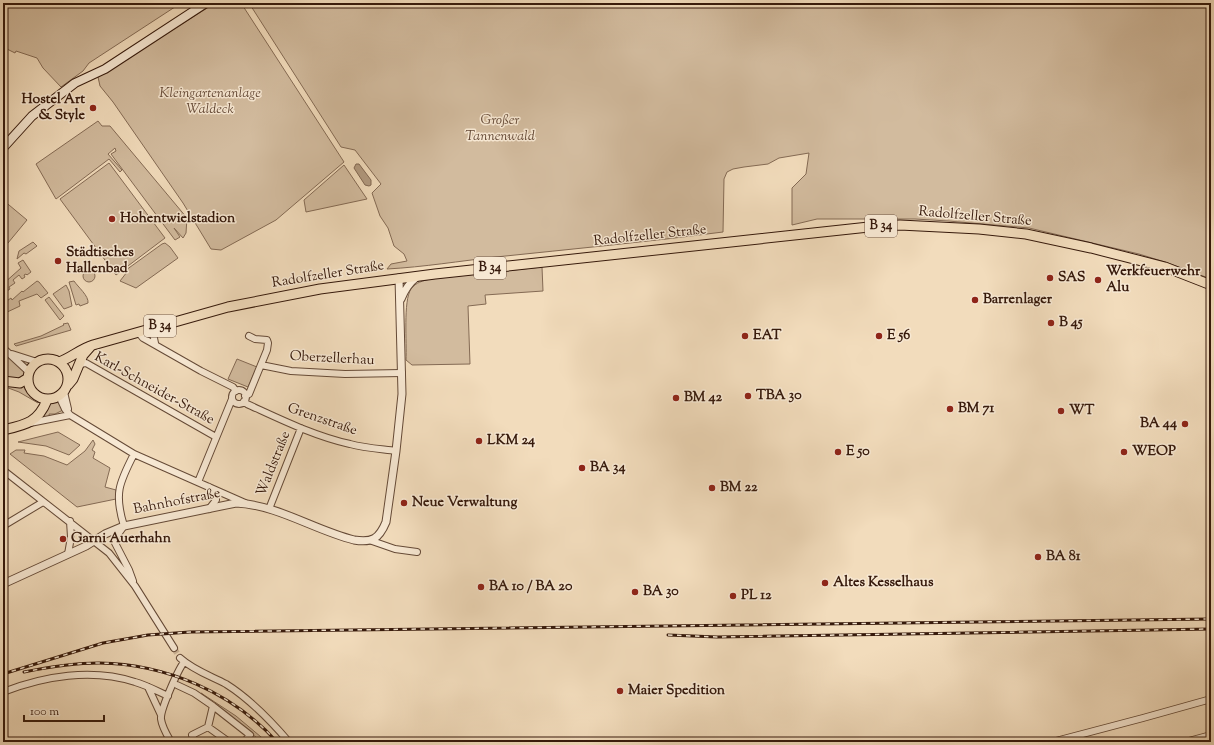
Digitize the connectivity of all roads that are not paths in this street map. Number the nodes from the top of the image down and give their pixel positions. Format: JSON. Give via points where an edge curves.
{"nodes":[{"id":1,"x":206,"y":3,"type":"edge"},
{"id":2,"x":3,"y":148,"type":"edge"},
{"id":3,"x":419,"y":276,"type":"junction"},
{"id":4,"x":399,"y":278,"type":"junction"},
{"id":5,"x":1211,"y":285,"type":"edge"},
{"id":6,"x":400,"y":301,"type":"junction"},
{"id":7,"x":152,"y":328,"type":"junction"},
{"id":8,"x":138,"y":332,"type":"junction"},
{"id":9,"x":249,"y":336,"type":"dead end"},
{"id":10,"x":155,"y":343,"type":"junction"},
{"id":11,"x":93,"y":344,"type":"junction"},
{"id":12,"x":4,"y":349,"type":"edge"},
{"id":13,"x":37,"y":362,"type":"junction"},
{"id":14,"x":59,"y":362,"type":"junction"},
{"id":15,"x":80,"y":364,"type":"junction"},
{"id":16,"x":261,"y":365,"type":"junction"},
{"id":17,"x":402,"y":373,"type":"junction"},
{"id":18,"x":29,"y":375,"type":"junction"},
{"id":19,"x":3,"y":381,"type":"edge"},
{"id":20,"x":64,"y":391,"type":"junction"},
{"id":21,"x":236,"y":391,"type":"junction"},
{"id":22,"x":245,"y":398,"type":"junction"},
{"id":23,"x":232,"y":399,"type":"junction"},
{"id":24,"x":47,"y":400,"type":"junction"},
{"id":25,"x":70,"y":415,"type":"junction"},
{"id":26,"x":29,"y":424,"type":"junction"},
{"id":27,"x":301,"y":428,"type":"junction"},
{"id":28,"x":3,"y":430,"type":"edge"},
{"id":29,"x":216,"y":437,"type":"junction"},
{"id":30,"x":396,"y":451,"type":"junction"},
{"id":31,"x":134,"y":454,"type":"junction"},
{"id":32,"x":3,"y":470,"type":"edge"},
{"id":33,"x":198,"y":482,"type":"junction"},
{"id":34,"x":208,"y":486,"type":"junction"},
{"id":35,"x":44,"y":502,"type":"junction"},
{"id":36,"x":236,"y":503,"type":"junction"},
{"id":37,"x":247,"y":504,"type":"junction"},
{"id":38,"x":208,"y":509,"type":"junction"},
{"id":39,"x":269,"y":509,"type":"junction"},
{"id":40,"x":70,"y":521,"type":"junction"},
{"id":41,"x":3,"y":526,"type":"edge"},
{"id":42,"x":124,"y":526,"type":"junction"},
{"id":43,"x":95,"y":541,"type":"junction"},
{"id":44,"x":372,"y":541,"type":"junction"},
{"id":45,"x":418,"y":552,"type":"dead end"},
{"id":46,"x":68,"y":554,"type":"junction"},
{"id":47,"x":3,"y":584,"type":"edge"},
{"id":48,"x":135,"y":586,"type":"junction"},
{"id":49,"x":174,"y":648,"type":"tunnel mouth"},
{"id":50,"x":177,"y":685,"type":"dead end"},
{"id":51,"x":148,"y":687,"type":"junction"},
{"id":52,"x":3,"y":692,"type":"edge"},
{"id":53,"x":168,"y":696,"type":"junction"},
{"id":54,"x":1211,"y":699,"type":"edge"},
{"id":55,"x":213,"y":706,"type":"junction"},
{"id":56,"x":161,"y":715,"type":"junction"},
{"id":57,"x":208,"y":726,"type":"junction"},
{"id":58,"x":1211,"y":735,"type":"edge"},
{"id":59,"x":171,"y":742,"type":"edge"},
{"id":60,"x":195,"y":742,"type":"edge"},
{"id":61,"x":229,"y":742,"type":"edge"},
{"id":62,"x":244,"y":742,"type":"edge"},
{"id":63,"x":289,"y":742,"type":"edge"},
{"id":64,"x":1052,"y":742,"type":"edge"},
{"id":65,"x":1185,"y":742,"type":"edge"}],
"edges":[{"from":1,"to":2,"type":"main road","via":[[112,65],[75,82],[32,116]]},
{"from":3,"to":4,"type":"main road","name":"Radolfzeller Straße","number":"B 34"},
{"from":3,"to":5,"type":"main road","name":"Radolfzeller Straße","number":"B 34","via":[[900,225],[1026,234],[1165,267]]},
{"from":3,"to":6,"type":"street","via":[[406,287]]},
{"from":4,"to":6,"type":"street"},
{"from":4,"to":7,"type":"main road","name":"Radolfzeller Straße","number":"B 34","via":[[264,299]]},
{"from":6,"to":17,"type":"street"},
{"from":7,"to":8,"type":"main road","name":"Radolfzeller Straße","number":"B 34"},
{"from":7,"to":10,"type":"street"},
{"from":8,"to":10,"type":"street","via":[[143,338]]},
{"from":8,"to":11,"type":"main road","name":"Radolfzeller Straße","number":"B 34"},
{"from":9,"to":16,"type":"street","via":[[267,340],[267,350]]},
{"from":10,"to":21,"type":"street"},
{"from":11,"to":14,"type":"main road","name":"Radolfzeller Straße","number":"B 34"},
{"from":11,"to":15,"type":"main road","via":[[83,355]]},
{"from":12,"to":13,"type":"street","via":[[21,358]]},
{"from":12,"to":18,"type":"street"},
{"from":13,"to":14,"type":"main road","via":[[48,359]]},
{"from":13,"to":18,"type":"main road"},
{"from":14,"to":20,"type":"main road","via":[[68,374]]},
{"from":15,"to":20,"type":"main road"},
{"from":15,"to":29,"type":"street","name":"Karl-Schneider-Straße","via":[[86,363]]},
{"from":16,"to":17,"type":"street","name":"Oberzellerhau","via":[[290,371],[345,374]]},
{"from":16,"to":22,"type":"street"},
{"from":17,"to":30,"type":"street","via":[[401,414]]},
{"from":18,"to":19,"type":"main road","via":[[20,383]]},
{"from":18,"to":24,"type":"main road","via":[[31,391]]},
{"from":20,"to":24,"type":"main road"},
{"from":20,"to":25,"type":"street","via":[[65,409]]},
{"from":21,"to":22,"type":"street","via":[[243,392]]},
{"from":21,"to":23,"type":"street"},
{"from":22,"to":23,"type":"street","via":[[237,404]]},
{"from":22,"to":27,"type":"street","name":"Grenzstraße"},
{"from":23,"to":29,"type":"street"},
{"from":24,"to":26,"type":"main road","via":[[43,409]]},
{"from":25,"to":26,"type":"street"},
{"from":25,"to":31,"type":"street"},
{"from":26,"to":28,"type":"main road"},
{"from":27,"to":30,"type":"street","name":"Grenzstraße","via":[[350,444]]},
{"from":27,"to":39,"type":"street","name":"Waldstraße"},
{"from":29,"to":33,"type":"street"},
{"from":30,"to":44,"type":"street","via":[[386,522],[381,533]]},
{"from":31,"to":33,"type":"street"},
{"from":31,"to":42,"type":"street","via":[[118,492],[118,506]]},
{"from":32,"to":35,"type":"street"},
{"from":33,"to":34,"type":"street"},
{"from":34,"to":36,"type":"street"},
{"from":34,"to":37,"type":"street"},
{"from":34,"to":38,"type":"street","via":[[216,496],[216,500]]},
{"from":35,"to":40,"type":"street"},
{"from":35,"to":41,"type":"street"},
{"from":36,"to":37,"type":"street","name":"Bahnhofstraße"},
{"from":36,"to":38,"type":"street","name":"Bahnhofstraße"},
{"from":37,"to":39,"type":"street","name":"Bahnhofstraße"},
{"from":38,"to":42,"type":"street","name":"Bahnhofstraße"},
{"from":39,"to":44,"type":"street","name":"Bahnhofstraße","via":[[346,538],[362,542]]},
{"from":40,"to":43,"type":"street"},
{"from":40,"to":46,"type":"street"},
{"from":42,"to":43,"type":"street","name":"Bahnhofstraße"},
{"from":42,"to":48,"type":"street","via":[[115,543]]},
{"from":43,"to":46,"type":"street"},
{"from":43,"to":48,"type":"street","via":[[109,553]]},
{"from":44,"to":45,"type":"street","via":[[395,549]]},
{"from":46,"to":47,"type":"street"},
{"from":48,"to":49,"type":"street"},
{"from":50,"to":55,"type":"street"},
{"from":51,"to":52,"type":"street","via":[[123,678],[79,675],[42,680]]},
{"from":51,"to":53,"type":"street"},
{"from":51,"to":56,"type":"street"},
{"from":53,"to":56,"type":"street"},
{"from":53,"to":63,"type":"street","via":[[182,660],[227,685],[266,716]]},
{"from":54,"to":64,"type":"street"},
{"from":55,"to":57,"type":"street"},
{"from":55,"to":62,"type":"street","via":[[250,735]]},
{"from":56,"to":59,"type":"street"},
{"from":57,"to":60,"type":"street","via":[[192,735]]},
{"from":57,"to":61,"type":"street"},
{"from":58,"to":65,"type":"street"}]}
